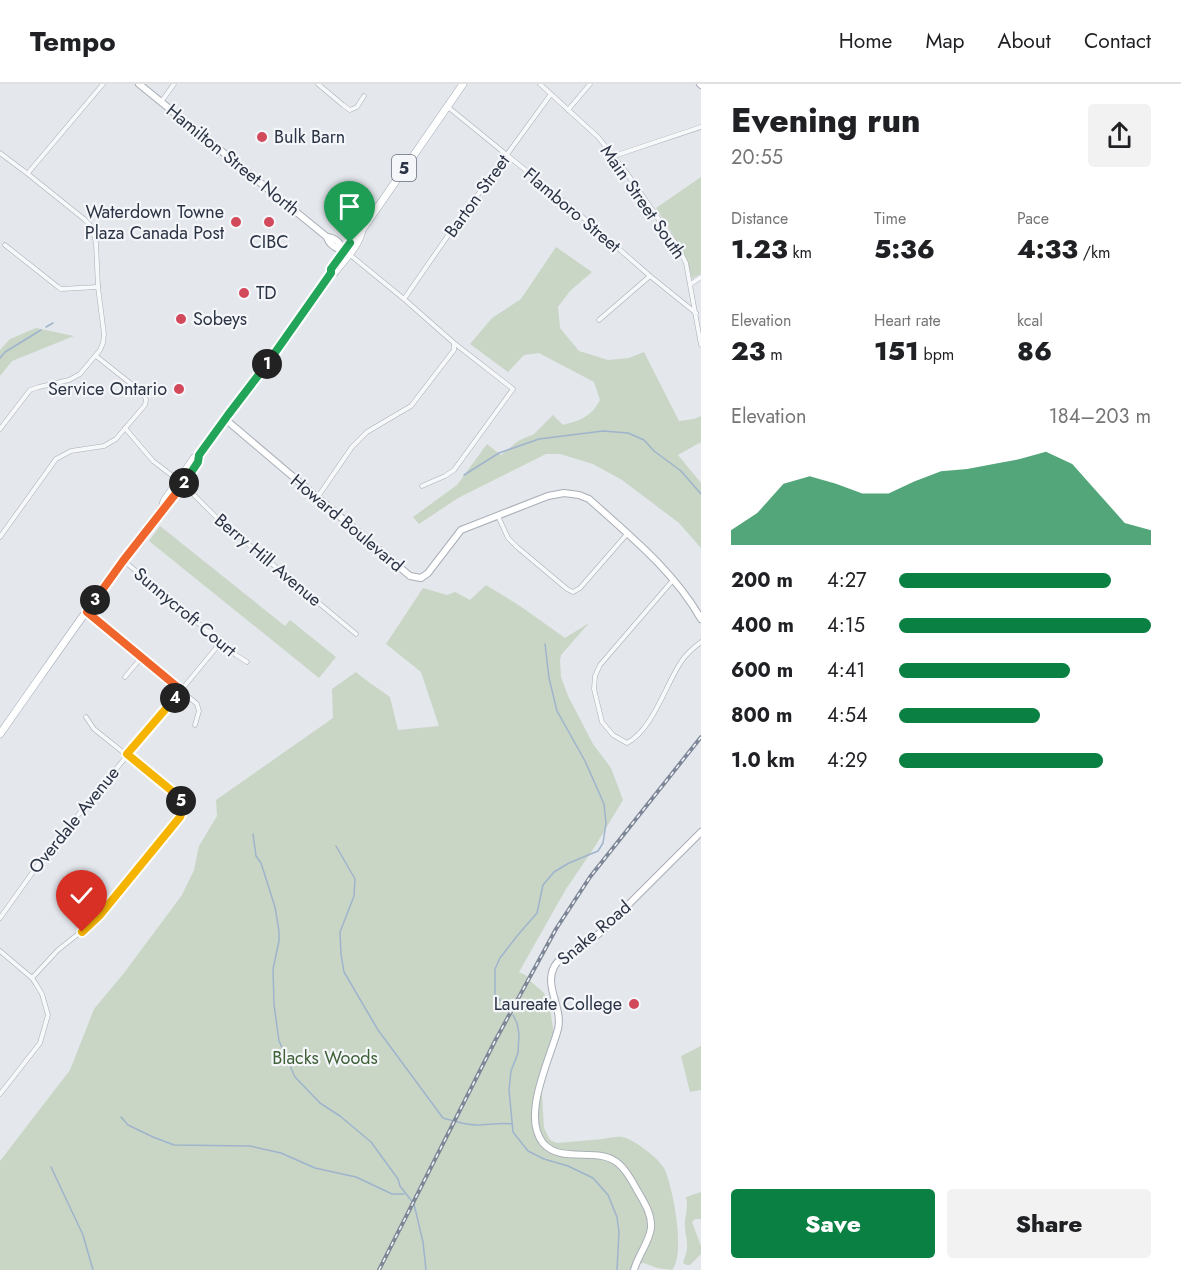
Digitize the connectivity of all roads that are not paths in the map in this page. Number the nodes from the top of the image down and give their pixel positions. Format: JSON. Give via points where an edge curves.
{"nodes":[{"id":1,"x":103,"y":84,"type":"edge"},
{"id":2,"x":139,"y":84,"type":"edge"},
{"id":3,"x":174,"y":84,"type":"edge"},
{"id":4,"x":318,"y":84,"type":"edge"},
{"id":5,"x":464,"y":84,"type":"edge"},
{"id":6,"x":540,"y":84,"type":"edge"},
{"id":7,"x":590,"y":84,"type":"edge"},
{"id":8,"x":551,"y":94,"type":"junction"},
{"id":9,"x":364,"y":96,"type":"dead end"},
{"id":10,"x":161,"y":102,"type":"junction"},
{"id":11,"x":447,"y":106,"type":"junction"},
{"id":12,"x":568,"y":110,"type":"junction"},
{"id":13,"x":701,"y":127,"type":"edge"},
{"id":14,"x":0,"y":153,"type":"edge"},
{"id":15,"x":506,"y":155,"type":"junction"},
{"id":16,"x":613,"y":157,"type":"junction"},
{"id":17,"x":28,"y":174,"type":"junction"},
{"id":18,"x":5,"y":245,"type":"dead end"},
{"id":19,"x":347,"y":252,"type":"junction"},
{"id":20,"x":650,"y":276,"type":"junction"},
{"id":21,"x":701,"y":277,"type":"edge"},
{"id":22,"x":691,"y":284,"type":"junction"},
{"id":23,"x":98,"y":287,"type":"junction"},
{"id":24,"x":404,"y":299,"type":"junction"},
{"id":25,"x":696,"y":313,"type":"junction"},
{"id":26,"x":599,"y":320,"type":"dead end"},
{"id":27,"x":454,"y":344,"type":"junction"},
{"id":28,"x":701,"y":345,"type":"edge"},
{"id":29,"x":96,"y":356,"type":"junction"},
{"id":30,"x":225,"y":420,"type":"junction"},
{"id":31,"x":125,"y":428,"type":"junction"},
{"id":32,"x":0,"y":429,"type":"edge"},
{"id":33,"x":181,"y":482,"type":"junction"},
{"id":34,"x":422,"y":486,"type":"dead end"},
{"id":35,"x":317,"y":498,"type":"junction"},
{"id":36,"x":498,"y":516,"type":"junction"},
{"id":37,"x":627,"y":534,"type":"junction"},
{"id":38,"x":0,"y":537,"type":"edge"},
{"id":39,"x":123,"y":561,"type":"junction"},
{"id":40,"x":674,"y":580,"type":"junction"},
{"id":41,"x":87,"y":612,"type":"junction"},
{"id":42,"x":701,"y":620,"type":"edge"},
{"id":43,"x":356,"y":634,"type":"dead end"},
{"id":44,"x":221,"y":642,"type":"junction"},
{"id":45,"x":701,"y":642,"type":"edge"},
{"id":46,"x":141,"y":657,"type":"junction"},
{"id":47,"x":247,"y":662,"type":"dead end"},
{"id":48,"x":125,"y":677,"type":"dead end"},
{"id":49,"x":181,"y":690,"type":"junction"},
{"id":50,"x":86,"y":717,"type":"dead end"},
{"id":51,"x":195,"y":725,"type":"dead end"},
{"id":52,"x":0,"y":734,"type":"edge"},
{"id":53,"x":127,"y":754,"type":"junction"},
{"id":54,"x":701,"y":832,"type":"edge"},
{"id":55,"x":0,"y":918,"type":"edge"},
{"id":56,"x":0,"y":951,"type":"edge"},
{"id":57,"x":32,"y":978,"type":"junction"},
{"id":58,"x":0,"y":1094,"type":"edge"},
{"id":59,"x":634,"y":1270,"type":"edge"}],
"edges":[{"from":1,"to":17,"type":"street"},
{"from":2,"to":10,"type":"street","name":"Hamilton Street North"},
{"from":3,"to":10,"type":"street"},
{"from":4,"to":9,"type":"street","via":[[350,110]]},
{"from":5,"to":11,"type":"main road","number":"5"},
{"from":6,"to":8,"type":"street","name":"Main Street South"},
{"from":7,"to":12,"type":"street"},
{"from":8,"to":12,"type":"street","name":"Main Street South"},
{"from":8,"to":15,"type":"street","name":"Barton Street"},
{"from":10,"to":19,"type":"street","name":"Hamilton Street North","via":[[328,241]]},
{"from":11,"to":15,"type":"street","name":"Flamboro Street"},
{"from":11,"to":19,"type":"main road","number":"5"},
{"from":12,"to":16,"type":"street","name":"Main Street South"},
{"from":13,"to":16,"type":"street"},
{"from":14,"to":17,"type":"street"},
{"from":15,"to":20,"type":"street","name":"Flamboro Street"},
{"from":15,"to":24,"type":"street","name":"Barton Street"},
{"from":16,"to":22,"type":"street","name":"Main Street South","via":[[678,247]]},
{"from":17,"to":23,"type":"street","via":[[92,227]]},
{"from":18,"to":23,"type":"street","via":[[58,287]]},
{"from":19,"to":24,"type":"street"},
{"from":19,"to":30,"type":"main road","number":"5"},
{"from":20,"to":25,"type":"street","name":"Flamboro Street"},
{"from":20,"to":26,"type":"street"},
{"from":21,"to":22,"type":"street"},
{"from":22,"to":25,"type":"street","name":"Main Street South"},
{"from":23,"to":29,"type":"street","via":[[104,334]]},
{"from":24,"to":27,"type":"street"},
{"from":25,"to":28,"type":"street","name":"Main Street South"},
{"from":27,"to":34,"type":"street","via":[[513,388],[454,470]]},
{"from":27,"to":35,"type":"street","via":[[454,350],[411,406],[367,432]]},
{"from":29,"to":31,"type":"street","via":[[144,394],[145,405]]},
{"from":29,"to":32,"type":"street","via":[[69,380],[30,390]]},
{"from":30,"to":33,"type":"main road","number":"5","via":[[194,458]]},
{"from":30,"to":35,"type":"street","name":"Howard Boulevard"},
{"from":31,"to":33,"type":"street","name":"Berry Hill Avenue","via":[[153,460]]},
{"from":31,"to":38,"type":"street","via":[[104,446],[71,451],[56,459]]},
{"from":33,"to":39,"type":"main road","number":"5"},
{"from":33,"to":43,"type":"street","name":"Berry Hill Avenue"},
{"from":35,"to":36,"type":"street","name":"Howard Boulevard","via":[[410,576],[422,578],[461,530]]},
{"from":36,"to":37,"type":"street","name":"Howard Boulevard","via":[[548,496],[579,495]]},
{"from":36,"to":37,"type":"street","via":[[508,538],[573,591],[580,588]]},
{"from":37,"to":40,"type":"street","name":"Howard Boulevard"},
{"from":39,"to":41,"type":"main road","number":"5"},
{"from":39,"to":44,"type":"street","name":"Sunnycroft Court"},
{"from":40,"to":42,"type":"street","name":"Howard Boulevard"},
{"from":40,"to":45,"type":"street","via":[[600,665],[595,676],[602,722],[613,735],[627,743],[634,739],[654,712],[681,661]]},
{"from":41,"to":46,"type":"street"},
{"from":41,"to":52,"type":"main road","number":"5"},
{"from":44,"to":47,"type":"street","name":"Sunnycroft Court"},
{"from":44,"to":49,"type":"street","name":"Overdale Avenue"},
{"from":46,"to":48,"type":"street"},
{"from":46,"to":49,"type":"street"},
{"from":49,"to":51,"type":"street","via":[[199,707]]},
{"from":49,"to":53,"type":"street","name":"Overdale Avenue"},
{"from":50,"to":53,"type":"street","via":[[94,729]]},
{"from":53,"to":55,"type":"street","name":"Overdale Avenue"},
{"from":53,"to":57,"type":"street","via":[[178,796],[183,810],[100,915]]},
{"from":54,"to":59,"type":"street","name":"Snake Road","via":[[601,932],[555,964],[550,985],[559,1025],[537,1096],[536,1127],[547,1147],[560,1153],[601,1155],[625,1170],[645,1203],[651,1225]]},
{"from":56,"to":57,"type":"street"},
{"from":57,"to":58,"type":"street","via":[[42,994],[48,1016],[45,1028],[40,1042]]}]}
